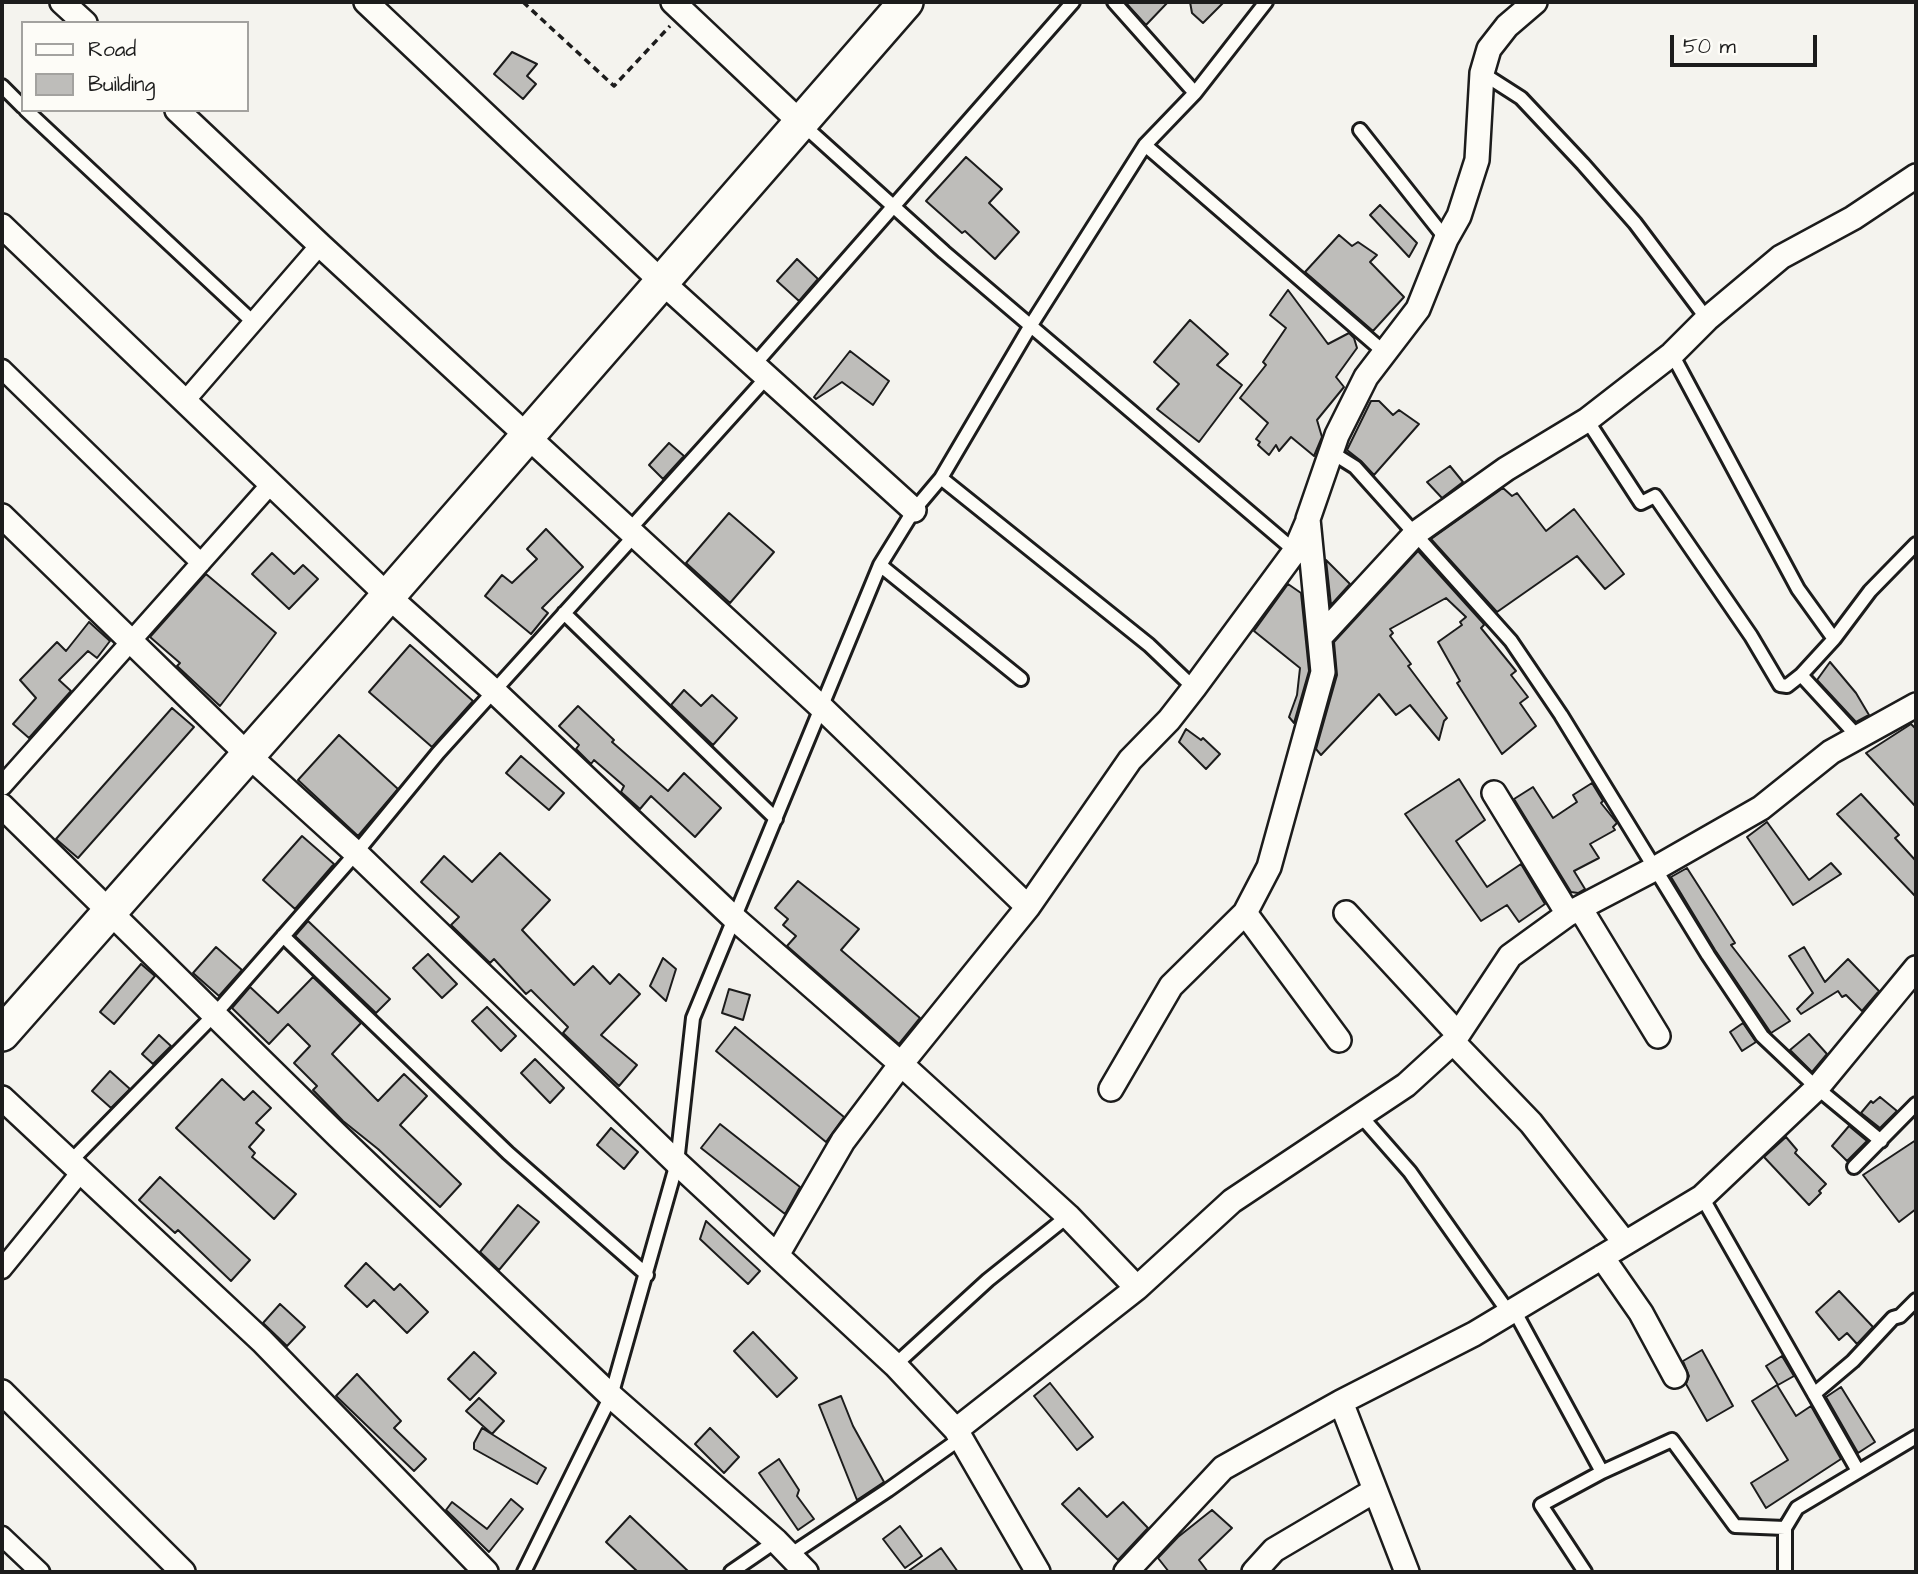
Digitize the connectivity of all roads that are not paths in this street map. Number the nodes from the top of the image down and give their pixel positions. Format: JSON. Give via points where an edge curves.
{"nodes":[{"id":1,"x":62,"y":2,"type":"edge"},
{"id":2,"x":366,"y":2,"type":"edge"},
{"id":3,"x":906,"y":2,"type":"edge"},
{"id":4,"x":1073,"y":2,"type":"edge"},
{"id":5,"x":1114,"y":2,"type":"edge"},
{"id":6,"x":1535,"y":2,"type":"edge"},
{"id":7,"x":1262,"y":3,"type":"edge"},
{"id":8,"x":678,"y":7,"type":"edge"},
{"id":9,"x":83,"y":21,"type":"edge"},
{"id":10,"x":1482,"y":73,"type":"junction"},
{"id":11,"x":2,"y":86,"type":"edge"},
{"id":12,"x":1195,"y":93,"type":"junction"},
{"id":13,"x":21,"y":106,"type":"edge"},
{"id":14,"x":27,"y":112,"type":"edge"},
{"id":15,"x":179,"y":112,"type":"edge"},
{"id":16,"x":801,"y":122,"type":"junction"},
{"id":17,"x":1360,"y":130,"type":"dead end"},
{"id":18,"x":1145,"y":145,"type":"junction"},
{"id":19,"x":1916,"y":176,"type":"edge"},
{"id":20,"x":894,"y":206,"type":"junction"},
{"id":21,"x":2,"y":226,"type":"edge"},
{"id":22,"x":1446,"y":239,"type":"junction"},
{"id":23,"x":320,"y":246,"type":"junction"},
{"id":24,"x":662,"y":282,"type":"junction"},
{"id":25,"x":1707,"y":319,"type":"junction"},
{"id":26,"x":253,"y":322,"type":"junction"},
{"id":27,"x":1031,"y":324,"type":"junction"},
{"id":28,"x":1384,"y":352,"type":"junction"},
{"id":29,"x":1672,"y":354,"type":"junction"},
{"id":30,"x":2,"y":369,"type":"edge"},
{"id":31,"x":760,"y":371,"type":"junction"},
{"id":32,"x":184,"y":401,"type":"junction"},
{"id":33,"x":1587,"y":420,"type":"junction"},
{"id":34,"x":527,"y":436,"type":"junction"},
{"id":35,"x":1331,"y":452,"type":"junction"},
{"id":36,"x":941,"y":478,"type":"junction"},
{"id":37,"x":271,"y":484,"type":"junction"},
{"id":38,"x":914,"y":510,"type":"junction"},
{"id":39,"x":2,"y":516,"type":"edge"},
{"id":40,"x":1308,"y":519,"type":"junction"},
{"id":41,"x":632,"y":532,"type":"junction"},
{"id":42,"x":1416,"y":533,"type":"junction"},
{"id":43,"x":1916,"y":544,"type":"edge"},
{"id":44,"x":1295,"y":551,"type":"junction"},
{"id":45,"x":201,"y":563,"type":"junction"},
{"id":46,"x":880,"y":565,"type":"junction"},
{"id":47,"x":388,"y":596,"type":"junction"},
{"id":48,"x":565,"y":613,"type":"junction"},
{"id":49,"x":1321,"y":636,"type":"junction"},
{"id":50,"x":1834,"y":639,"type":"junction"},
{"id":51,"x":131,"y":642,"type":"junction"},
{"id":52,"x":1801,"y":676,"type":"junction"},
{"id":53,"x":1021,"y":679,"type":"dead end"},
{"id":54,"x":1194,"y":688,"type":"junction"},
{"id":55,"x":495,"y":692,"type":"junction"},
{"id":56,"x":1916,"y":705,"type":"edge"},
{"id":57,"x":821,"y":706,"type":"junction"},
{"id":58,"x":1858,"y":737,"type":"junction"},
{"id":59,"x":248,"y":755,"type":"junction"},
{"id":60,"x":2,"y":786,"type":"edge"},
{"id":61,"x":1494,"y":793,"type":"dead end"},
{"id":62,"x":2,"y":806,"type":"edge"},
{"id":63,"x":776,"y":819,"type":"junction"},
{"id":64,"x":356,"y":853,"type":"junction"},
{"id":65,"x":1656,"y":868,"type":"junction"},
{"id":66,"x":1028,"y":907,"type":"junction"},
{"id":67,"x":1574,"y":911,"type":"junction"},
{"id":68,"x":110,"y":912,"type":"junction"},
{"id":69,"x":1245,"y":913,"type":"junction"},
{"id":70,"x":1346,"y":913,"type":"dead end"},
{"id":71,"x":734,"y":918,"type":"junction"},
{"id":72,"x":283,"y":936,"type":"junction"},
{"id":73,"x":1916,"y":968,"type":"edge"},
{"id":74,"x":215,"y":1014,"type":"junction"},
{"id":75,"x":2,"y":1034,"type":"edge"},
{"id":76,"x":1658,"y":1036,"type":"dead end"},
{"id":77,"x":1455,"y":1038,"type":"junction"},
{"id":78,"x":1339,"y":1040,"type":"dead end"},
{"id":79,"x":901,"y":1064,"type":"junction"},
{"id":80,"x":1817,"y":1088,"type":"junction"},
{"id":81,"x":1111,"y":1089,"type":"dead end"},
{"id":82,"x":2,"y":1098,"type":"edge"},
{"id":83,"x":1916,"y":1104,"type":"edge"},
{"id":84,"x":1360,"y":1115,"type":"junction"},
{"id":85,"x":1881,"y":1141,"type":"junction"},
{"id":86,"x":677,"y":1163,"type":"junction"},
{"id":87,"x":76,"y":1167,"type":"junction"},
{"id":88,"x":1854,"y":1167,"type":"dead end"},
{"id":89,"x":1702,"y":1197,"type":"junction"},
{"id":90,"x":1068,"y":1216,"type":"junction"},
{"id":91,"x":1625,"y":1243,"type":"junction"},
{"id":92,"x":777,"y":1255,"type":"junction"},
{"id":93,"x":1602,"y":1257,"type":"junction"},
{"id":94,"x":2,"y":1269,"type":"edge"},
{"id":95,"x":647,"y":1275,"type":"junction"},
{"id":96,"x":1138,"y":1287,"type":"junction"},
{"id":97,"x":1916,"y":1300,"type":"edge"},
{"id":98,"x":1512,"y":1311,"type":"junction"},
{"id":99,"x":895,"y":1365,"type":"junction"},
{"id":100,"x":1675,"y":1376,"type":"dead end"},
{"id":101,"x":2,"y":1392,"type":"edge"},
{"id":102,"x":1814,"y":1394,"type":"junction"},
{"id":103,"x":611,"y":1396,"type":"junction"},
{"id":104,"x":1341,"y":1402,"type":"junction"},
{"id":105,"x":958,"y":1434,"type":"junction"},
{"id":106,"x":1916,"y":1437,"type":"edge"},
{"id":107,"x":1858,"y":1471,"type":"junction"},
{"id":108,"x":1602,"y":1472,"type":"junction"},
{"id":109,"x":1374,"y":1491,"type":"junction"},
{"id":110,"x":1785,"y":1528,"type":"junction"},
{"id":111,"x":2,"y":1536,"type":"edge"},
{"id":112,"x":783,"y":1548,"type":"junction"},
{"id":113,"x":40,"y":1572,"type":"edge"},
{"id":114,"x":183,"y":1572,"type":"edge"},
{"id":115,"x":486,"y":1572,"type":"edge"},
{"id":116,"x":524,"y":1572,"type":"edge"},
{"id":117,"x":731,"y":1572,"type":"edge"},
{"id":118,"x":806,"y":1572,"type":"edge"},
{"id":119,"x":1038,"y":1572,"type":"edge"},
{"id":120,"x":1126,"y":1572,"type":"edge"},
{"id":121,"x":1254,"y":1572,"type":"edge"},
{"id":122,"x":1407,"y":1572,"type":"edge"},
{"id":123,"x":1585,"y":1572,"type":"edge"},
{"id":124,"x":1785,"y":1572,"type":"edge"}],
"edges":[{"from":1,"to":9,"type":"street"},
{"from":2,"to":24,"type":"street"},
{"from":3,"to":16,"type":"main road"},
{"from":4,"to":20,"type":"lane"},
{"from":5,"to":12,"type":"lane"},
{"from":6,"to":10,"type":"street","via":[[1489,49]]},
{"from":7,"to":12,"type":"lane"},
{"from":8,"to":16,"type":"street"},
{"from":10,"to":22,"type":"street","via":[[1477,160],[1459,216]]},
{"from":10,"to":25,"type":"lane","via":[[1521,98],[1583,164],[1635,223]]},
{"from":11,"to":13,"type":"lane"},
{"from":12,"to":18,"type":"lane"},
{"from":14,"to":26,"type":"lane"},
{"from":15,"to":23,"type":"street"},
{"from":16,"to":20,"type":"lane"},
{"from":16,"to":24,"type":"main road"},
{"from":17,"to":22,"type":"lane"},
{"from":18,"to":27,"type":"lane"},
{"from":18,"to":28,"type":"lane"},
{"from":19,"to":25,"type":"street","via":[[1853,218],[1781,257]]},
{"from":20,"to":27,"type":"lane"},
{"from":20,"to":31,"type":"lane"},
{"from":21,"to":32,"type":"street"},
{"from":22,"to":28,"type":"street","via":[[1418,309]]},
{"from":23,"to":26,"type":"street"},
{"from":23,"to":34,"type":"street"},
{"from":24,"to":31,"type":"street"},
{"from":24,"to":34,"type":"main road"},
{"from":25,"to":29,"type":"street"},
{"from":26,"to":32,"type":"street"},
{"from":27,"to":36,"type":"lane"},
{"from":27,"to":44,"type":"lane"},
{"from":28,"to":35,"type":"street","via":[[1366,377]]},
{"from":29,"to":33,"type":"street"},
{"from":29,"to":50,"type":"lane","via":[[1775,549]]},
{"from":30,"to":45,"type":"street"},
{"from":31,"to":38,"type":"street"},
{"from":31,"to":41,"type":"lane"},
{"from":32,"to":37,"type":"street"},
{"from":33,"to":42,"type":"street","via":[[1506,469]]},
{"from":33,"to":52,"type":"lane","via":[[1641,503],[1655,496],[1780,685],[1787,686]]},
{"from":34,"to":41,"type":"street"},
{"from":34,"to":47,"type":"main road"},
{"from":35,"to":40,"type":"street"},
{"from":35,"to":42,"type":"lane","via":[[1355,467]]},
{"from":36,"to":38,"type":"lane"},
{"from":36,"to":54,"type":"lane","via":[[1149,645]]},
{"from":37,"to":45,"type":"street"},
{"from":37,"to":47,"type":"street"},
{"from":38,"to":46,"type":"lane"},
{"from":39,"to":51,"type":"street"},
{"from":40,"to":44,"type":"street"},
{"from":40,"to":49,"type":"street"},
{"from":41,"to":48,"type":"lane"},
{"from":41,"to":57,"type":"street"},
{"from":42,"to":49,"type":"street"},
{"from":42,"to":65,"type":"lane","via":[[1511,641]]},
{"from":43,"to":50,"type":"lane","via":[[1870,591]]},
{"from":44,"to":54,"type":"street"},
{"from":45,"to":51,"type":"street"},
{"from":46,"to":53,"type":"lane"},
{"from":46,"to":57,"type":"lane"},
{"from":47,"to":55,"type":"street"},
{"from":47,"to":59,"type":"main road"},
{"from":48,"to":55,"type":"lane"},
{"from":48,"to":63,"type":"lane"},
{"from":49,"to":69,"type":"street","via":[[1323,672],[1269,867]]},
{"from":50,"to":52,"type":"lane"},
{"from":51,"to":59,"type":"street"},
{"from":51,"to":60,"type":"street"},
{"from":52,"to":58,"type":"lane"},
{"from":54,"to":66,"type":"street","via":[[1130,760]]},
{"from":55,"to":64,"type":"lane"},
{"from":55,"to":71,"type":"street"},
{"from":56,"to":58,"type":"street"},
{"from":57,"to":63,"type":"lane"},
{"from":57,"to":66,"type":"street"},
{"from":58,"to":65,"type":"street","via":[[1830,752],[1761,808]]},
{"from":59,"to":64,"type":"street"},
{"from":59,"to":68,"type":"main road"},
{"from":61,"to":67,"type":"street"},
{"from":62,"to":68,"type":"street"},
{"from":63,"to":71,"type":"lane"},
{"from":64,"to":72,"type":"lane"},
{"from":64,"to":86,"type":"street"},
{"from":65,"to":67,"type":"street"},
{"from":65,"to":80,"type":"lane","via":[[1762,1036]]},
{"from":66,"to":79,"type":"street"},
{"from":67,"to":76,"type":"street"},
{"from":67,"to":77,"type":"street","via":[[1510,956]]},
{"from":68,"to":74,"type":"street"},
{"from":68,"to":75,"type":"main road"},
{"from":69,"to":78,"type":"street"},
{"from":69,"to":81,"type":"street","via":[[1171,986]]},
{"from":70,"to":77,"type":"street"},
{"from":71,"to":79,"type":"street"},
{"from":71,"to":86,"type":"lane","via":[[693,1018]]},
{"from":72,"to":74,"type":"lane"},
{"from":72,"to":95,"type":"lane","via":[[508,1153]]},
{"from":73,"to":80,"type":"street"},
{"from":74,"to":87,"type":"lane"},
{"from":74,"to":103,"type":"street"},
{"from":77,"to":84,"type":"street","via":[[1406,1085]]},
{"from":77,"to":91,"type":"street","via":[[1531,1124]]},
{"from":79,"to":90,"type":"street"},
{"from":79,"to":92,"type":"street","via":[[843,1141]]},
{"from":80,"to":85,"type":"lane"},
{"from":80,"to":89,"type":"street"},
{"from":82,"to":87,"type":"street"},
{"from":83,"to":85,"type":"lane"},
{"from":84,"to":96,"type":"street","via":[[1233,1201]]},
{"from":84,"to":98,"type":"lane","via":[[1410,1172]]},
{"from":85,"to":88,"type":"lane"},
{"from":86,"to":92,"type":"street"},
{"from":86,"to":95,"type":"lane"},
{"from":87,"to":94,"type":"street"},
{"from":87,"to":115,"type":"street","via":[[262,1341]]},
{"from":89,"to":91,"type":"street"},
{"from":89,"to":102,"type":"lane"},
{"from":90,"to":96,"type":"street"},
{"from":90,"to":99,"type":"lane","via":[[988,1280]]},
{"from":91,"to":93,"type":"street"},
{"from":92,"to":99,"type":"street"},
{"from":93,"to":98,"type":"street"},
{"from":93,"to":100,"type":"street","via":[[1641,1313]]},
{"from":95,"to":103,"type":"lane"},
{"from":96,"to":105,"type":"street"},
{"from":97,"to":102,"type":"lane"},
{"from":98,"to":104,"type":"street"},
{"from":98,"to":108,"type":"lane"},
{"from":99,"to":105,"type":"street"},
{"from":101,"to":114,"type":"street"},
{"from":102,"to":107,"type":"lane"},
{"from":103,"to":112,"type":"street"},
{"from":103,"to":116,"type":"lane"},
{"from":104,"to":109,"type":"street"},
{"from":104,"to":120,"type":"street","via":[[1223,1468]]},
{"from":105,"to":112,"type":"lane","via":[[888,1490]]},
{"from":105,"to":119,"type":"street"},
{"from":106,"to":107,"type":"lane"},
{"from":107,"to":110,"type":"lane","via":[[1797,1508]]},
{"from":108,"to":110,"type":"lane","via":[[1672,1440],[1735,1526]]},
{"from":108,"to":123,"type":"lane","via":[[1541,1505]]},
{"from":109,"to":121,"type":"street","via":[[1275,1550]]},
{"from":109,"to":122,"type":"street"},
{"from":110,"to":124,"type":"lane"},
{"from":111,"to":113,"type":"street"},
{"from":112,"to":117,"type":"lane"},
{"from":112,"to":118,"type":"street"}]}
